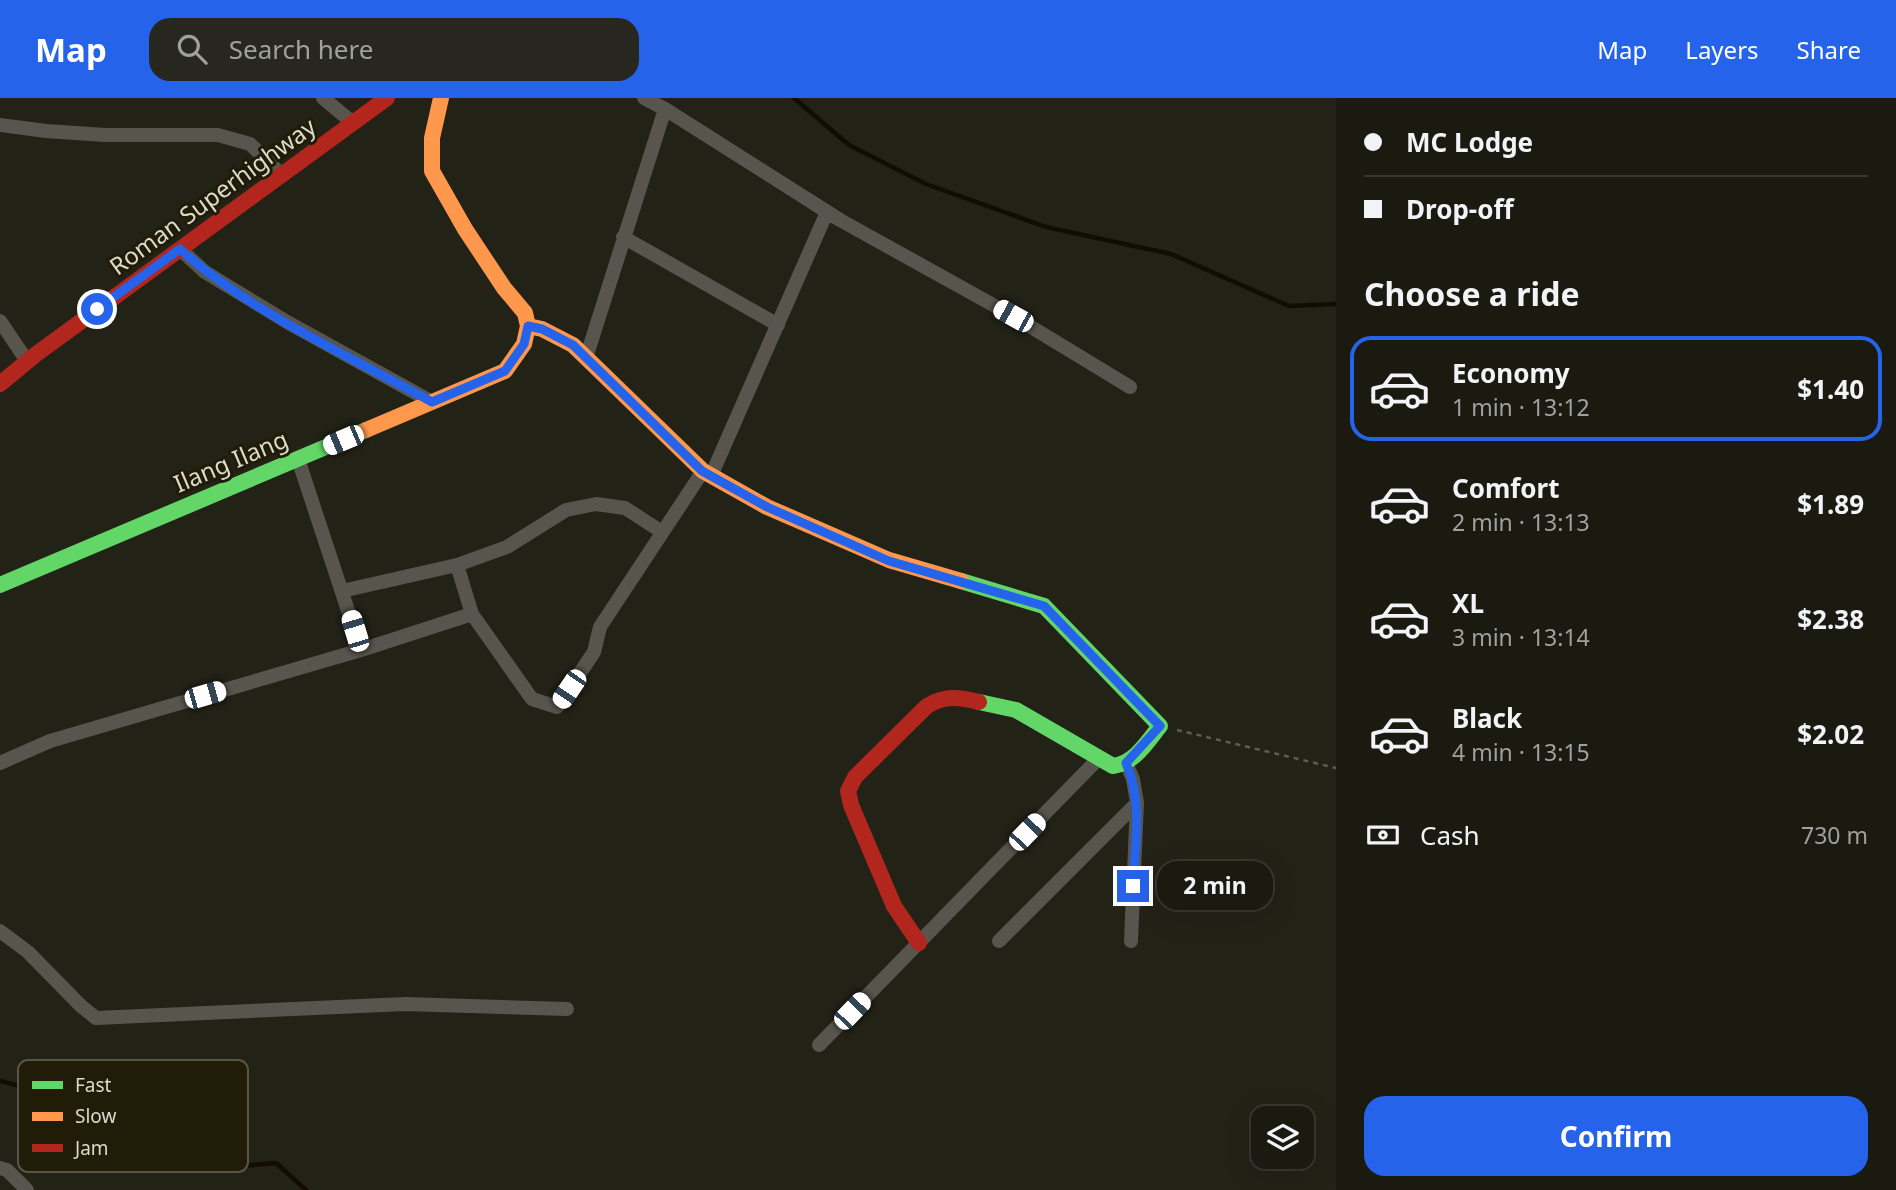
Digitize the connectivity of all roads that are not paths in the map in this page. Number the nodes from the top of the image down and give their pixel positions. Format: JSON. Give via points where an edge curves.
{"nodes":[{"id":1,"x":323,"y":98,"type":"edge"},
{"id":2,"x":387,"y":98,"type":"edge"},
{"id":3,"x":441,"y":98,"type":"edge"},
{"id":4,"x":644,"y":98,"type":"edge"},
{"id":5,"x":665,"y":109,"type":"junction"},
{"id":6,"x":353,"y":123,"type":"junction"},
{"id":7,"x":0,"y":125,"type":"edge"},
{"id":8,"x":282,"y":175,"type":"junction"},
{"id":9,"x":827,"y":212,"type":"junction"},
{"id":10,"x":623,"y":237,"type":"junction"},
{"id":11,"x":180,"y":249,"type":"junction"},
{"id":12,"x":0,"y":321,"type":"edge"},
{"id":13,"x":778,"y":324,"type":"junction"},
{"id":14,"x":528,"y":326,"type":"junction"},
{"id":15,"x":586,"y":358,"type":"junction"},
{"id":16,"x":27,"y":361,"type":"junction"},
{"id":17,"x":0,"y":384,"type":"edge"},
{"id":18,"x":1130,"y":387,"type":"dead end"},
{"id":19,"x":432,"y":402,"type":"junction"},
{"id":20,"x":298,"y":459,"type":"junction"},
{"id":21,"x":707,"y":474,"type":"junction"},
{"id":22,"x":662,"y":533,"type":"junction"},
{"id":23,"x":457,"y":565,"type":"junction"},
{"id":24,"x":0,"y":585,"type":"edge"},
{"id":25,"x":342,"y":590,"type":"junction"},
{"id":26,"x":472,"y":614,"type":"junction"},
{"id":27,"x":361,"y":650,"type":"junction"},
{"id":28,"x":1099,"y":758,"type":"junction"},
{"id":29,"x":0,"y":763,"type":"edge"},
{"id":30,"x":1126,"y":763,"type":"junction"},
{"id":31,"x":1137,"y":803,"type":"junction"},
{"id":32,"x":0,"y":931,"type":"edge"},
{"id":33,"x":999,"y":941,"type":"dead end"},
{"id":34,"x":1131,"y":941,"type":"dead end"},
{"id":35,"x":919,"y":943,"type":"junction"},
{"id":36,"x":567,"y":1009,"type":"dead end"},
{"id":37,"x":819,"y":1045,"type":"dead end"},
{"id":38,"x":0,"y":1168,"type":"edge"},
{"id":39,"x":27,"y":1190,"type":"edge"}],
"edges":[{"from":1,"to":6,"type":"street"},
{"from":2,"to":6,"type":"street","name":"Roman Superhighway"},
{"from":3,"to":14,"type":"street","via":[[432,138],[432,171],[471,239],[525,313]]},
{"from":4,"to":5,"type":"street"},
{"from":5,"to":9,"type":"street"},
{"from":5,"to":10,"type":"street"},
{"from":6,"to":8,"type":"street","name":"Roman Superhighway"},
{"from":7,"to":8,"type":"street","via":[[105,135],[218,135],[250,144]]},
{"from":8,"to":11,"type":"street","name":"Roman Superhighway"},
{"from":9,"to":13,"type":"street"},
{"from":9,"to":18,"type":"street"},
{"from":10,"to":13,"type":"street"},
{"from":10,"to":15,"type":"street"},
{"from":11,"to":16,"type":"street","name":"Roman Superhighway"},
{"from":11,"to":19,"type":"street","via":[[205,272],[287,322]]},
{"from":12,"to":16,"type":"street"},
{"from":13,"to":21,"type":"street"},
{"from":14,"to":15,"type":"street","via":[[573,345]]},
{"from":14,"to":19,"type":"street","name":"Ilang Ilang","via":[[524,344],[505,371]]},
{"from":15,"to":21,"type":"street"},
{"from":16,"to":17,"type":"street","name":"Roman Superhighway"},
{"from":19,"to":20,"type":"street","name":"Ilang Ilang"},
{"from":20,"to":24,"type":"street","name":"Ilang Ilang"},
{"from":20,"to":25,"type":"street"},
{"from":21,"to":22,"type":"street"},
{"from":21,"to":30,"type":"street","via":[[767,507],[889,561],[1044,606],[1160,726]]},
{"from":22,"to":23,"type":"street","via":[[625,508],[596,504],[566,510],[508,547]]},
{"from":22,"to":26,"type":"street","via":[[600,627],[594,652],[557,707],[532,699]]},
{"from":23,"to":25,"type":"street"},
{"from":23,"to":26,"type":"street"},
{"from":25,"to":27,"type":"street"},
{"from":26,"to":27,"type":"street"},
{"from":27,"to":29,"type":"street","via":[[50,741]]},
{"from":28,"to":30,"type":"street","via":[[1113,766]]},
{"from":28,"to":35,"type":"street"},
{"from":28,"to":35,"type":"street","via":[[1016,710],[957,697],[940,698],[855,777],[848,791],[850,806],[894,906]]},
{"from":30,"to":31,"type":"street"},
{"from":31,"to":33,"type":"street"},
{"from":31,"to":34,"type":"street"},
{"from":32,"to":36,"type":"street","via":[[96,1018],[405,1004]]},
{"from":35,"to":37,"type":"street"},
{"from":38,"to":39,"type":"street"}]}
